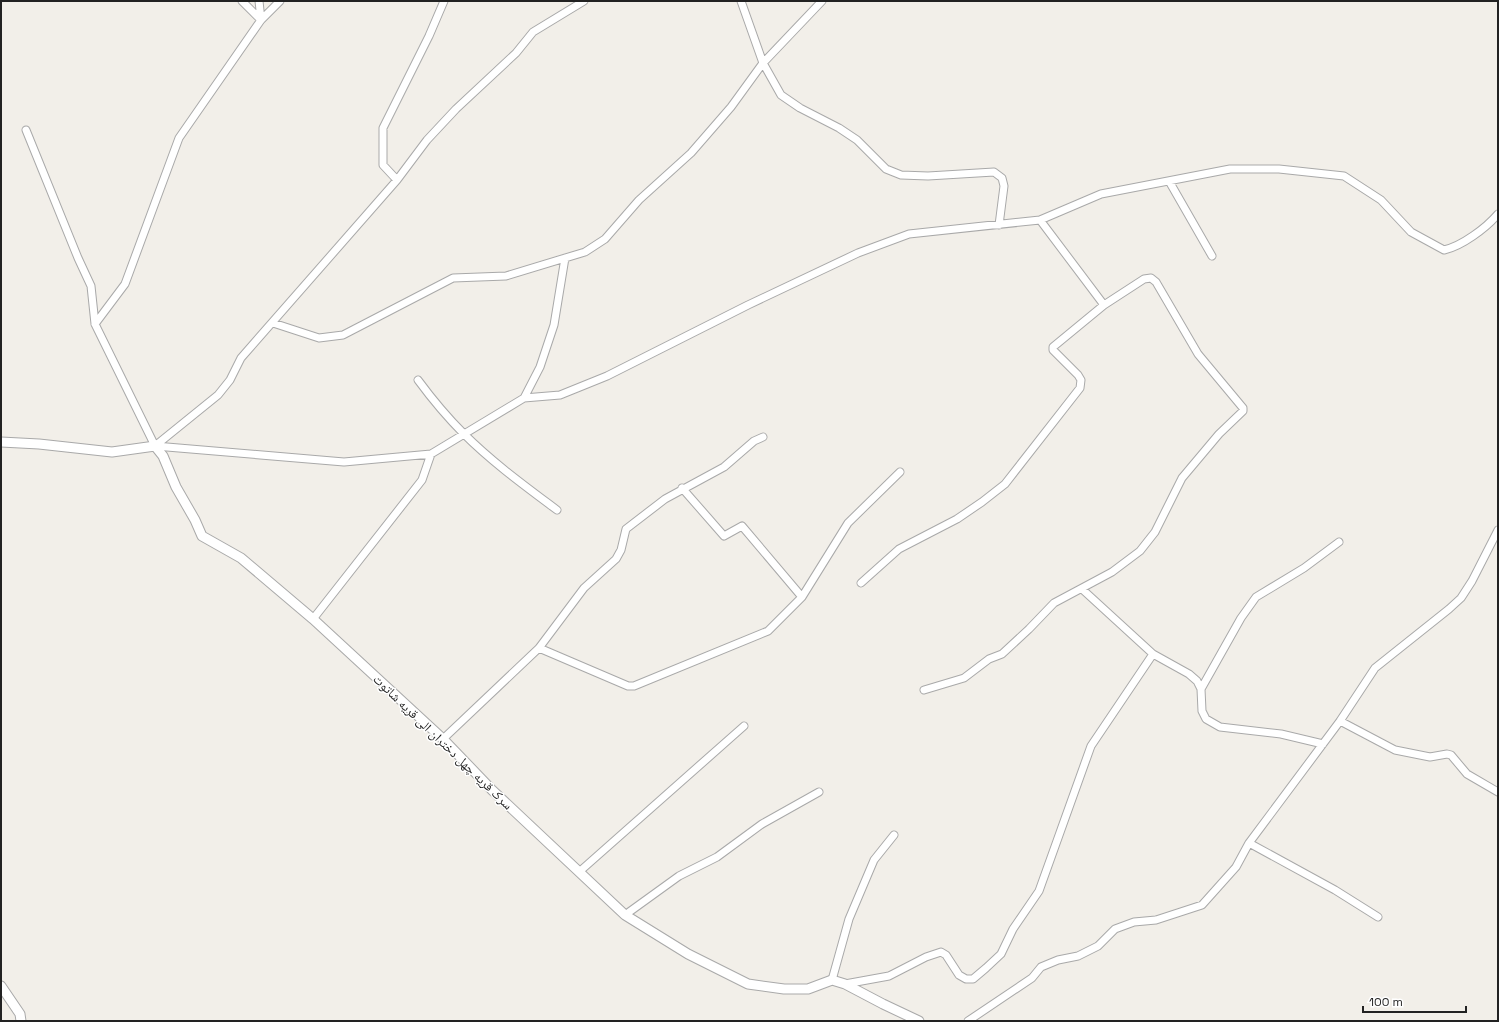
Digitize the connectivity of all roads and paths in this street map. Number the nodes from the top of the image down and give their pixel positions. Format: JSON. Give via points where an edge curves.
{"nodes":[{"id":1,"x":242,"y":1,"type":"edge"},
{"id":2,"x":259,"y":1,"type":"edge"},
{"id":3,"x":280,"y":1,"type":"edge"},
{"id":4,"x":444,"y":1,"type":"edge"},
{"id":5,"x":584,"y":1,"type":"edge"},
{"id":6,"x":741,"y":1,"type":"edge"},
{"id":7,"x":822,"y":1,"type":"edge"},
{"id":8,"x":261,"y":20,"type":"junction"},
{"id":9,"x":763,"y":63,"type":"junction"},
{"id":10,"x":26,"y":130,"type":"dead end"},
{"id":11,"x":397,"y":180,"type":"junction"},
{"id":12,"x":1169,"y":181,"type":"junction"},
{"id":13,"x":1498,"y":214,"type":"edge"},
{"id":14,"x":1040,"y":220,"type":"junction"},
{"id":15,"x":999,"y":225,"type":"junction"},
{"id":16,"x":1212,"y":256,"type":"dead end"},
{"id":17,"x":565,"y":258,"type":"junction"},
{"id":18,"x":1104,"y":305,"type":"junction"},
{"id":19,"x":273,"y":323,"type":"junction"},
{"id":20,"x":95,"y":324,"type":"junction"},
{"id":21,"x":418,"y":380,"type":"dead end"},
{"id":22,"x":524,"y":398,"type":"junction"},
{"id":23,"x":464,"y":434,"type":"junction"},
{"id":24,"x":763,"y":437,"type":"dead end"},
{"id":25,"x":1,"y":442,"type":"edge"},
{"id":26,"x":155,"y":446,"type":"junction"},
{"id":27,"x":431,"y":454,"type":"junction"},
{"id":28,"x":900,"y":472,"type":"dead end"},
{"id":29,"x":682,"y":488,"type":"junction"},
{"id":30,"x":557,"y":510,"type":"dead end"},
{"id":31,"x":1498,"y":530,"type":"edge"},
{"id":32,"x":1339,"y":542,"type":"dead end"},
{"id":33,"x":860,"y":583,"type":"dead end"},
{"id":34,"x":1082,"y":589,"type":"junction"},
{"id":35,"x":802,"y":596,"type":"junction"},
{"id":36,"x":313,"y":619,"type":"junction"},
{"id":37,"x":539,"y":648,"type":"junction"},
{"id":38,"x":1153,"y":654,"type":"junction"},
{"id":39,"x":1201,"y":689,"type":"junction"},
{"id":40,"x":924,"y":690,"type":"dead end"},
{"id":41,"x":1340,"y":721,"type":"junction"},
{"id":42,"x":744,"y":726,"type":"dead end"},
{"id":43,"x":443,"y":739,"type":"junction"},
{"id":44,"x":1323,"y":744,"type":"junction"},
{"id":45,"x":820,"y":792,"type":"dead end"},
{"id":46,"x":1498,"y":792,"type":"edge"},
{"id":47,"x":894,"y":835,"type":"dead end"},
{"id":48,"x":1249,"y":843,"type":"junction"},
{"id":49,"x":579,"y":872,"type":"junction"},
{"id":50,"x":625,"y":915,"type":"junction"},
{"id":51,"x":1378,"y":917,"type":"dead end"},
{"id":52,"x":832,"y":980,"type":"junction"},
{"id":53,"x":845,"y":984,"type":"junction"},
{"id":54,"x":1,"y":986,"type":"edge"},
{"id":55,"x":21,"y":1021,"type":"edge"},
{"id":56,"x":919,"y":1021,"type":"edge"},
{"id":57,"x":968,"y":1021,"type":"edge"}],
"edges":[{"from":1,"to":8,"type":"street"},
{"from":2,"to":8,"type":"street"},
{"from":3,"to":8,"type":"street"},
{"from":4,"to":11,"type":"street","via":[[382,128],[383,165]]},
{"from":5,"to":11,"type":"street","via":[[533,32],[516,53],[427,140]]},
{"from":6,"to":9,"type":"street"},
{"from":7,"to":9,"type":"street"},
{"from":8,"to":20,"type":"street","via":[[179,138],[125,284]]},
{"from":9,"to":15,"type":"street","via":[[781,95],[857,140],[886,169],[901,175],[928,176],[994,172],[1002,178],[1004,186]]},
{"from":9,"to":17,"type":"street","via":[[731,107],[691,153],[639,200],[605,239],[585,252]]},
{"from":10,"to":20,"type":"street","via":[[91,286]]},
{"from":11,"to":19,"type":"street"},
{"from":12,"to":13,"type":"street","via":[[1230,169],[1279,169],[1344,176],[1381,200],[1411,232],[1444,250],[1455,248]]},
{"from":12,"to":14,"type":"street","via":[[1101,194]]},
{"from":12,"to":16,"type":"street"},
{"from":14,"to":15,"type":"street"},
{"from":14,"to":18,"type":"street"},
{"from":15,"to":22,"type":"street","via":[[909,234],[844,260],[748,305],[607,376],[560,395]]},
{"from":17,"to":19,"type":"street","via":[[506,276],[453,278],[343,335],[319,338]]},
{"from":17,"to":22,"type":"street","via":[[554,325],[540,367]]},
{"from":18,"to":33,"type":"street","via":[[1053,347],[1078,375],[1081,380],[1080,388],[1005,484],[957,519],[899,549]]},
{"from":18,"to":34,"type":"street","via":[[1144,279],[1151,278],[1156,282],[1198,354],[1243,411],[1219,434],[1182,478],[1155,532],[1140,551],[1112,572]]},
{"from":19,"to":26,"type":"street","via":[[241,358],[230,380],[218,395]]},
{"from":20,"to":26,"type":"street"},
{"from":21,"to":23,"type":"street"},
{"from":22,"to":23,"type":"street"},
{"from":23,"to":27,"type":"street"},
{"from":23,"to":30,"type":"street","via":[[502,468]]},
{"from":24,"to":29,"type":"street","via":[[754,441],[724,467]]},
{"from":25,"to":26,"type":"street","via":[[112,452]]},
{"from":26,"to":27,"type":"street","via":[[344,462]]},
{"from":26,"to":36,"type":"street","name":"سرک قریه چهل دختران الی قریه شاتوت","via":[[163,456],[202,536],[241,558]]},
{"from":27,"to":36,"type":"street","via":[[422,480]]},
{"from":28,"to":35,"type":"street","via":[[848,524]]},
{"from":29,"to":35,"type":"street","via":[[724,536],[742,526]]},
{"from":29,"to":37,"type":"street","via":[[626,530],[616,559],[584,588]]},
{"from":31,"to":41,"type":"street","via":[[1461,598],[1375,668]]},
{"from":32,"to":39,"type":"street","via":[[1256,598],[1241,618]]},
{"from":34,"to":38,"type":"street"},
{"from":34,"to":40,"type":"street","via":[[1054,603],[1002,654],[990,659],[964,678]]},
{"from":35,"to":37,"type":"street","via":[[768,631],[634,686],[628,686]]},
{"from":36,"to":43,"type":"street","name":"سرک قریه چهل دختران الی قریه شاتوت"},
{"from":37,"to":43,"type":"street"},
{"from":38,"to":39,"type":"street","via":[[1189,674]]},
{"from":38,"to":53,"type":"street","via":[[1091,746],[1039,891],[1013,929],[1001,954],[973,978],[966,979],[959,975],[949,958],[941,952],[889,976]]},
{"from":39,"to":44,"type":"street","via":[[1202,711],[1206,719],[1220,727],[1281,734]]},
{"from":41,"to":44,"type":"street"},
{"from":41,"to":46,"type":"street","via":[[1395,750],[1430,757],[1451,755],[1467,774]]},
{"from":42,"to":49,"type":"street"},
{"from":43,"to":49,"type":"street","name":"سرک قریه چهل دختران الی قریه شاتوت","via":[[492,790]]},
{"from":44,"to":48,"type":"street"},
{"from":45,"to":50,"type":"street","via":[[762,824],[717,857],[679,876]]},
{"from":47,"to":52,"type":"street","via":[[874,860],[849,920]]},
{"from":48,"to":51,"type":"street","via":[[1335,890]]},
{"from":48,"to":57,"type":"street","via":[[1236,867],[1202,905],[1156,920],[1134,922],[1115,929],[1098,946],[1078,956],[1058,960],[1042,967],[1032,978]]},
{"from":49,"to":50,"type":"street","name":"سرک قریه چهل دختران الی قریه شاتوت"},
{"from":50,"to":52,"type":"street","name":"سرک قریه چهل دختران الی قریه شاتوت","via":[[688,954],[748,984],[808,989]]},
{"from":52,"to":53,"type":"street"},
{"from":53,"to":56,"type":"street"},
{"from":54,"to":55,"type":"street","via":[[20,1014]]}]}
